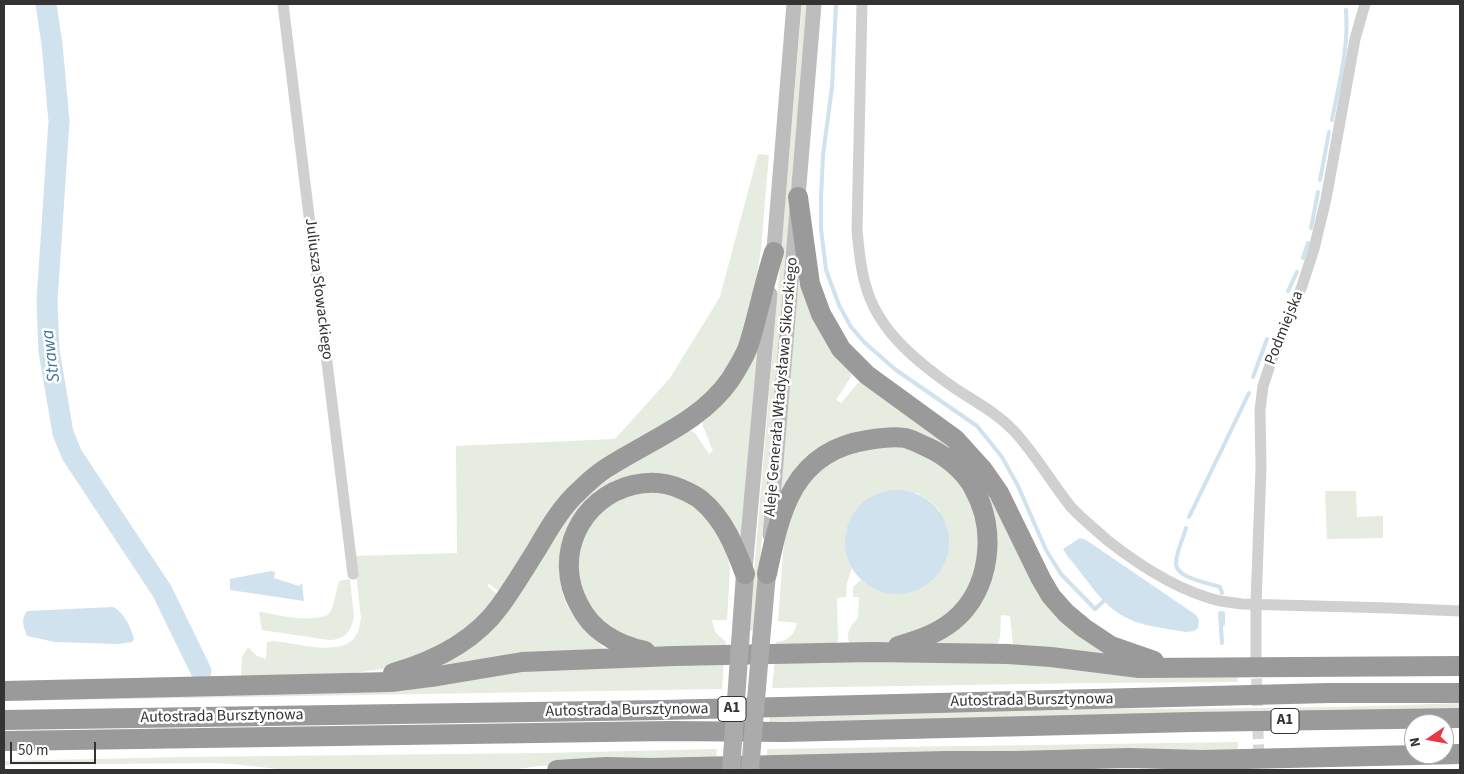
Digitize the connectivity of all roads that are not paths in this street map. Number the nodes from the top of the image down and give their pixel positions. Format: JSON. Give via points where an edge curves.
{"nodes":[{"id":1,"x":283,"y":4,"type":"edge"},
{"id":2,"x":794,"y":4,"type":"edge"},
{"id":3,"x":814,"y":4,"type":"edge"},
{"id":4,"x":862,"y":4,"type":"edge"},
{"id":5,"x":1365,"y":4,"type":"edge"},
{"id":6,"x":798,"y":197,"type":"junction"},
{"id":7,"x":774,"y":252,"type":"junction"},
{"id":8,"x":353,"y":574,"type":"dead end"},
{"id":9,"x":745,"y":574,"type":"junction"},
{"id":10,"x":767,"y":574,"type":"junction"},
{"id":11,"x":1256,"y":604,"type":"junction"},
{"id":12,"x":1460,"y":611,"type":"edge"},
{"id":13,"x":872,"y":652,"type":"junction"},
{"id":14,"x":674,"y":656,"type":"junction"},
{"id":15,"x":1256,"y":658,"type":"tunnel mouth"},
{"id":16,"x":1460,"y":666,"type":"edge"},
{"id":17,"x":1195,"y":669,"type":"junction"},
{"id":18,"x":339,"y":683,"type":"junction"},
{"id":19,"x":4,"y":691,"type":"edge"},
{"id":20,"x":1460,"y":693,"type":"edge"},
{"id":21,"x":1460,"y":718,"type":"edge"},
{"id":22,"x":4,"y":720,"type":"edge"},
{"id":23,"x":4,"y":741,"type":"edge"},
{"id":24,"x":1460,"y":754,"type":"edge"},
{"id":25,"x":1190,"y":760,"type":"junction"},
{"id":26,"x":820,"y":764,"type":"junction"},
{"id":27,"x":645,"y":769,"type":"edge"},
{"id":28,"x":557,"y":770,"type":"edge"},
{"id":29,"x":730,"y":770,"type":"edge"},
{"id":30,"x":750,"y":770,"type":"edge"},
{"id":31,"x":875,"y":770,"type":"edge"},
{"id":32,"x":1125,"y":770,"type":"edge"}],
"edges":[{"from":1,"to":8,"type":"street","name":"Juliusza Słowackiego"},
{"from":2,"to":7,"type":"main road","name":"Aleje Generała Władysława Sikorskiego"},
{"from":3,"to":6,"type":"main road","name":"Aleje Generała Władysława Sikorskiego"},
{"from":4,"to":11,"type":"street","via":[[858,230],[863,274],[877,312],[916,360],[987,407],[1013,430],[1072,508],[1116,546],[1153,572],[1186,589],[1220,601]]},
{"from":5,"to":11,"type":"street","name":"Podmiejska","via":[[1355,39],[1314,248],[1263,386]]},
{"from":6,"to":10,"type":"main road","name":"Aleje Generała Władysława Sikorskiego"},
{"from":6,"to":17,"type":"highway","via":[[810,284],[820,314],[841,349],[867,375],[955,439],[982,470],[999,493],[1041,579],[1066,613],[1111,646],[1166,664]]},
{"from":7,"to":9,"type":"main road","name":"Aleje Generała Władysława Sikorskiego"},
{"from":7,"to":18,"type":"highway","via":[[748,348],[729,381],[713,400],[654,441],[605,469],[577,492],[552,523],[499,608],[463,642],[440,656],[408,668]]},
{"from":9,"to":14,"type":"highway","via":[[729,536],[714,514],[700,499],[677,487],[655,482],[629,486],[605,497],[583,518],[573,538],[568,562],[571,589],[582,612],[603,634],[628,648]]},
{"from":9,"to":29,"type":"main road","name":"Aleje Generała Władysława Sikorskiego","bridge":true},
{"from":10,"to":13,"type":"highway","via":[[776,532],[790,494],[808,468],[830,451],[857,442],[906,438],[945,457],[973,486],[982,506],[988,541],[981,581],[968,606],[941,629],[921,639]]},
{"from":10,"to":30,"type":"main road","name":"Aleje Generała Władysława Sikorskiego","bridge":true},
{"from":11,"to":12,"type":"street"},
{"from":11,"to":15,"type":"street","name":"Podmiejska"},
{"from":13,"to":14,"type":"highway"},
{"from":13,"to":17,"type":"highway","via":[[1008,654],[1139,668]]},
{"from":14,"to":18,"type":"highway","via":[[522,662],[392,682]]},
{"from":16,"to":17,"type":"highway"},
{"from":18,"to":19,"type":"highway"},
{"from":20,"to":22,"type":"highway","name":"Autostrada Bursztynowa","number":"A1"},
{"from":21,"to":23,"type":"highway","name":"Autostrada Bursztynowa","number":"A1","via":[[785,732]]},
{"from":24,"to":25,"type":"highway"},
{"from":25,"to":26,"type":"highway","via":[[1129,758]]},
{"from":25,"to":32,"type":"highway"},
{"from":26,"to":27,"type":"highway"},
{"from":26,"to":31,"type":"highway"},
{"from":27,"to":28,"type":"highway"}]}
